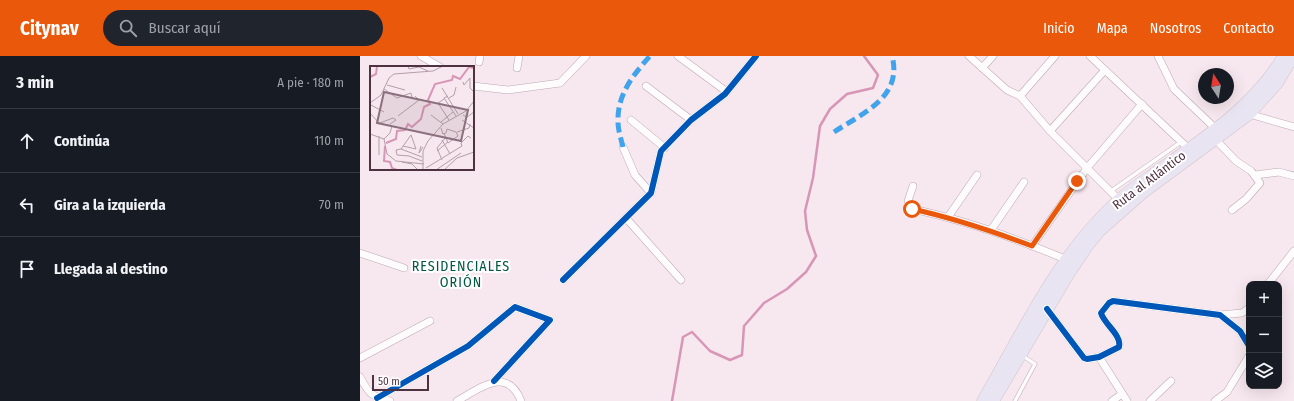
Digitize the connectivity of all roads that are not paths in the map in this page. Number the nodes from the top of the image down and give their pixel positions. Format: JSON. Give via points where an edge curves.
{"nodes":[{"id":1,"x":421,"y":56,"type":"edge"},
{"id":2,"x":518,"y":56,"type":"edge"},
{"id":3,"x":586,"y":56,"type":"edge"},
{"id":4,"x":678,"y":56,"type":"edge"},
{"id":5,"x":756,"y":56,"type":"edge"},
{"id":6,"x":969,"y":56,"type":"edge"},
{"id":7,"x":993,"y":56,"type":"edge"},
{"id":8,"x":1055,"y":56,"type":"edge"},
{"id":9,"x":1090,"y":56,"type":"edge"},
{"id":10,"x":1158,"y":56,"type":"edge"},
{"id":11,"x":1284,"y":56,"type":"edge"},
{"id":12,"x":1293,"y":56,"type":"edge"},
{"id":13,"x":432,"y":59,"type":"edge"},
{"id":14,"x":517,"y":68,"type":"dead end"},
{"id":15,"x":982,"y":68,"type":"junction"},
{"id":16,"x":1105,"y":70,"type":"junction"},
{"id":17,"x":474,"y":86,"type":"edge"},
{"id":18,"x":646,"y":86,"type":"dead end"},
{"id":19,"x":726,"y":92,"type":"junction"},
{"id":20,"x":1020,"y":96,"type":"junction"},
{"id":21,"x":1142,"y":104,"type":"junction"},
{"id":22,"x":1249,"y":114,"type":"junction"},
{"id":23,"x":631,"y":120,"type":"dead end"},
{"id":24,"x":691,"y":120,"type":"junction"},
{"id":25,"x":1294,"y":126,"type":"edge"},
{"id":26,"x":1050,"y":131,"type":"junction"},
{"id":27,"x":1216,"y":134,"type":"junction"},
{"id":28,"x":1185,"y":146,"type":"junction"},
{"id":29,"x":623,"y":147,"type":"dead end"},
{"id":30,"x":665,"y":148,"type":"junction"},
{"id":31,"x":1087,"y":168,"type":"junction"},
{"id":32,"x":977,"y":175,"type":"dead end"},
{"id":33,"x":1255,"y":175,"type":"junction"},
{"id":34,"x":1294,"y":176,"type":"edge"},
{"id":35,"x":1024,"y":182,"type":"dead end"},
{"id":36,"x":913,"y":186,"type":"dead end"},
{"id":37,"x":651,"y":193,"type":"junction"},
{"id":38,"x":1115,"y":196,"type":"junction"},
{"id":39,"x":1232,"y":210,"type":"dead end"},
{"id":40,"x":948,"y":216,"type":"junction"},
{"id":41,"x":626,"y":218,"type":"junction"},
{"id":42,"x":991,"y":230,"type":"junction"},
{"id":43,"x":1032,"y":246,"type":"junction"},
{"id":44,"x":1294,"y":251,"type":"edge"},
{"id":45,"x":360,"y":253,"type":"edge"},
{"id":46,"x":1065,"y":259,"type":"junction"},
{"id":47,"x":404,"y":268,"type":"dead end"},
{"id":48,"x":563,"y":280,"type":"dead end"},
{"id":49,"x":681,"y":280,"type":"dead end"},
{"id":50,"x":1270,"y":281,"type":"edge"},
{"id":51,"x":1047,"y":309,"type":"junction"},
{"id":52,"x":1246,"y":310,"type":"edge"},
{"id":53,"x":1220,"y":315,"type":"junction"},
{"id":54,"x":430,"y":321,"type":"dead end"},
{"id":55,"x":1246,"y":341,"type":"edge"},
{"id":56,"x":1020,"y":354,"type":"junction"},
{"id":57,"x":1099,"y":357,"type":"junction"},
{"id":58,"x":360,"y":358,"type":"edge"},
{"id":59,"x":1246,"y":361,"type":"edge"},
{"id":60,"x":360,"y":377,"type":"edge"},
{"id":61,"x":494,"y":381,"type":"junction"},
{"id":62,"x":1171,"y":382,"type":"dead end"},
{"id":63,"x":1122,"y":394,"type":"junction"},
{"id":64,"x":378,"y":398,"type":"junction"},
{"id":65,"x":390,"y":401,"type":"edge"},
{"id":66,"x":457,"y":401,"type":"edge"},
{"id":67,"x":521,"y":401,"type":"edge"},
{"id":68,"x":983,"y":401,"type":"edge"},
{"id":69,"x":994,"y":401,"type":"edge"},
{"id":70,"x":1015,"y":401,"type":"edge"},
{"id":71,"x":1112,"y":401,"type":"edge"},
{"id":72,"x":1127,"y":401,"type":"edge"},
{"id":73,"x":1150,"y":401,"type":"edge"},
{"id":74,"x":1216,"y":401,"type":"edge"}],
"edges":[{"from":1,"to":13,"type":"street"},
{"from":2,"to":14,"type":"street"},
{"from":3,"to":17,"type":"street","via":[[560,82],[508,90]]},
{"from":4,"to":19,"type":"street"},
{"from":5,"to":19,"type":"street"},
{"from":6,"to":15,"type":"street"},
{"from":7,"to":15,"type":"street"},
{"from":8,"to":20,"type":"street"},
{"from":9,"to":16,"type":"street"},
{"from":10,"to":27,"type":"street","via":[[1174,89]]},
{"from":11,"to":27,"type":"highway","name":"Ruta al Atlántico","via":[[1275,71],[1248,102]]},
{"from":12,"to":22,"type":"highway","name":"Ruta al Atlántico","via":[[1277,83]]},
{"from":15,"to":20,"type":"street","via":[[1007,90]]},
{"from":16,"to":21,"type":"street"},
{"from":16,"to":26,"type":"street"},
{"from":18,"to":24,"type":"street"},
{"from":19,"to":24,"type":"street"},
{"from":20,"to":26,"type":"street"},
{"from":21,"to":28,"type":"street"},
{"from":21,"to":31,"type":"street"},
{"from":22,"to":25,"type":"street"},
{"from":22,"to":27,"type":"highway","name":"Ruta al Atlántico"},
{"from":23,"to":30,"type":"street"},
{"from":24,"to":30,"type":"street"},
{"from":26,"to":31,"type":"street"},
{"from":27,"to":28,"type":"highway","name":"Ruta al Atlántico"},
{"from":27,"to":33,"type":"street","via":[[1236,161]]},
{"from":27,"to":51,"type":"highway","name":"Ruta al Atlántico","via":[[1100,230]]},
{"from":28,"to":38,"type":"highway","name":"Ruta al Atlántico"},
{"from":29,"to":37,"type":"street","via":[[635,176]]},
{"from":30,"to":37,"type":"street","via":[[661,151]]},
{"from":31,"to":38,"type":"street"},
{"from":31,"to":43,"type":"street"},
{"from":32,"to":40,"type":"street"},
{"from":33,"to":34,"type":"street","via":[[1279,172]]},
{"from":33,"to":39,"type":"street","via":[[1260,183]]},
{"from":35,"to":42,"type":"street"},
{"from":36,"to":40,"type":"street","via":[[908,201],[912,209]]},
{"from":37,"to":41,"type":"street"},
{"from":38,"to":46,"type":"highway","name":"Ruta al Atlántico"},
{"from":40,"to":42,"type":"street"},
{"from":41,"to":48,"type":"street"},
{"from":41,"to":49,"type":"street"},
{"from":42,"to":43,"type":"street"},
{"from":43,"to":46,"type":"street"},
{"from":44,"to":50,"type":"street"},
{"from":45,"to":47,"type":"street"},
{"from":46,"to":68,"type":"highway","name":"Ruta al Atlántico"},
{"from":51,"to":56,"type":"highway","name":"Ruta al Atlántico"},
{"from":51,"to":57,"type":"street","via":[[1084,358]]},
{"from":52,"to":53,"type":"street","via":[[1242,313]]},
{"from":53,"to":55,"type":"street","via":[[1240,331]]},
{"from":53,"to":57,"type":"street","via":[[1109,303],[1101,313],[1102,317],[1120,344],[1117,349]]},
{"from":54,"to":58,"type":"street"},
{"from":56,"to":69,"type":"highway","name":"Ruta al Atlántico"},
{"from":56,"to":70,"type":"lane","via":[[1035,364]]},
{"from":57,"to":63,"type":"street"},
{"from":59,"to":74,"type":"street","via":[[1227,392]]},
{"from":60,"to":64,"type":"street","via":[[367,391]]},
{"from":61,"to":64,"type":"street","via":[[550,320],[515,307],[468,346]]},
{"from":61,"to":66,"type":"street"},
{"from":61,"to":67,"type":"street","via":[[507,383]]},
{"from":62,"to":73,"type":"street"},
{"from":63,"to":71,"type":"street"},
{"from":63,"to":72,"type":"street"},
{"from":64,"to":65,"type":"street"}]}
